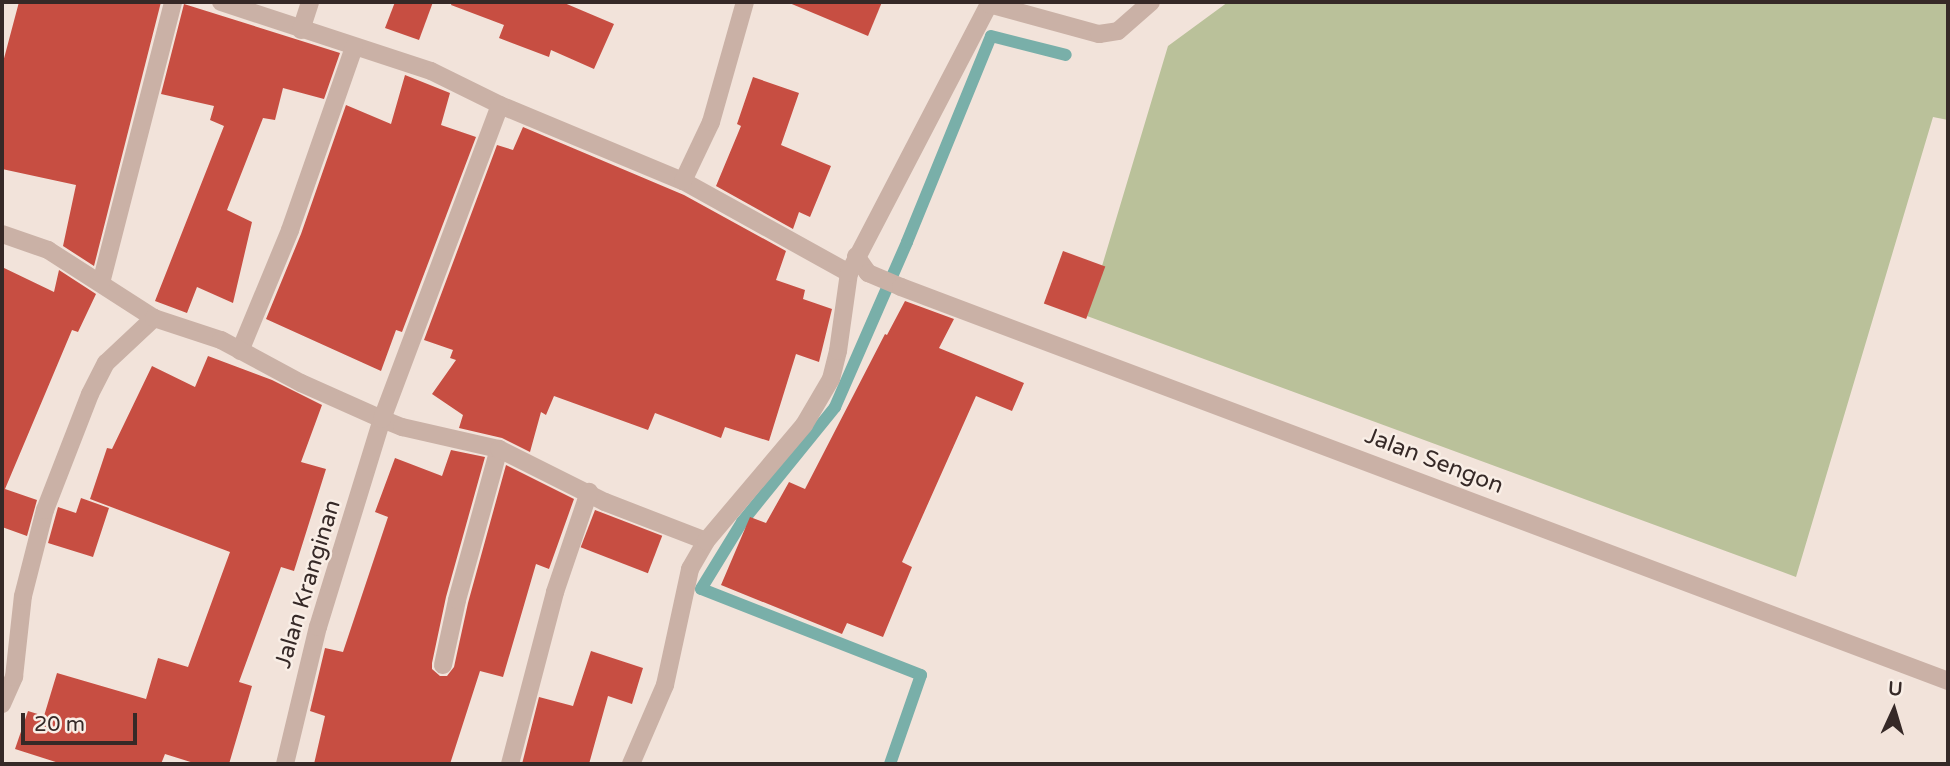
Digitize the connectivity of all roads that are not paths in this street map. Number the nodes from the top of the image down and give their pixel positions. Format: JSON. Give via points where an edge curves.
{"nodes":[{"id":1,"x":173,"y":2,"type":"edge"},
{"id":2,"x":221,"y":2,"type":"edge"},
{"id":3,"x":310,"y":2,"type":"edge"},
{"id":4,"x":745,"y":2,"type":"edge"},
{"id":5,"x":1150,"y":2,"type":"edge"},
{"id":6,"x":987,"y":3,"type":"edge"},
{"id":7,"x":301,"y":30,"type":"junction"},
{"id":8,"x":355,"y":47,"type":"junction"},
{"id":9,"x":500,"y":105,"type":"junction"},
{"id":10,"x":683,"y":181,"type":"junction"},
{"id":11,"x":2,"y":234,"type":"edge"},
{"id":12,"x":853,"y":265,"type":"junction"},
{"id":13,"x":102,"y":283,"type":"junction"},
{"id":14,"x":154,"y":318,"type":"junction"},
{"id":15,"x":240,"y":351,"type":"junction"},
{"id":16,"x":382,"y":419,"type":"junction"},
{"id":17,"x":499,"y":449,"type":"junction"},
{"id":18,"x":589,"y":492,"type":"junction"},
{"id":19,"x":706,"y":541,"type":"junction"},
{"id":20,"x":443,"y":665,"type":"dead end"},
{"id":21,"x":1948,"y":681,"type":"edge"},
{"id":22,"x":2,"y":704,"type":"edge"},
{"id":23,"x":285,"y":764,"type":"edge"},
{"id":24,"x":510,"y":764,"type":"edge"},
{"id":25,"x":631,"y":764,"type":"edge"}],
"edges":[{"from":1,"to":13,"type":"street"},
{"from":2,"to":7,"type":"street"},
{"from":3,"to":7,"type":"street"},
{"from":4,"to":10,"type":"street","via":[[711,122]]},
{"from":5,"to":6,"type":"street","via":[[1118,31],[1099,34]]},
{"from":6,"to":12,"type":"street"},
{"from":7,"to":8,"type":"street"},
{"from":8,"to":9,"type":"street","via":[[431,71]]},
{"from":8,"to":15,"type":"street","via":[[290,230]]},
{"from":9,"to":10,"type":"street"},
{"from":9,"to":16,"type":"street","name":"Jalan Kranginan"},
{"from":10,"to":12,"type":"street"},
{"from":11,"to":13,"type":"street","via":[[48,250]]},
{"from":12,"to":19,"type":"street","via":[[831,379],[804,425]]},
{"from":12,"to":21,"type":"street","name":"Jalan Sengon","via":[[901,287]]},
{"from":13,"to":14,"type":"street"},
{"from":14,"to":15,"type":"street"},
{"from":14,"to":22,"type":"street","via":[[106,363],[90,394],[45,510],[23,596],[14,677]]},
{"from":15,"to":16,"type":"street"},
{"from":16,"to":17,"type":"street"},
{"from":16,"to":23,"type":"street","name":"Jalan Kranginan","via":[[318,627]]},
{"from":17,"to":18,"type":"street"},
{"from":17,"to":20,"type":"street"},
{"from":18,"to":19,"type":"street"},
{"from":18,"to":24,"type":"street","via":[[555,592]]},
{"from":19,"to":25,"type":"street","via":[[684,587],[665,685]]}]}
